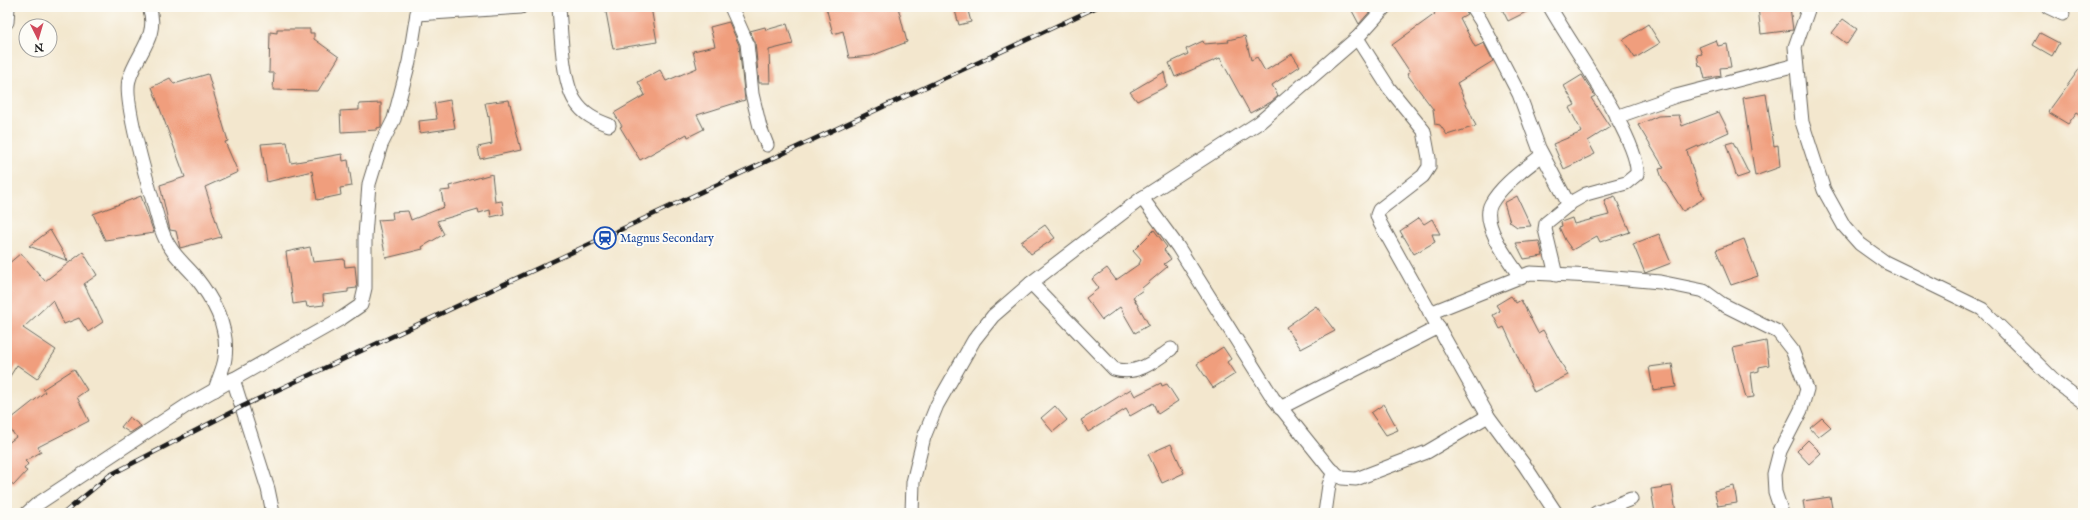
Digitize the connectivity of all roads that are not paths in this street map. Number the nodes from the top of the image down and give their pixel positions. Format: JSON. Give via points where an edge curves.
{"nodes":[{"id":1,"x":8,"y":7,"type":"edge"},
{"id":2,"x":149,"y":7,"type":"edge"},
{"id":3,"x":522,"y":7,"type":"edge"},
{"id":4,"x":559,"y":7,"type":"edge"},
{"id":5,"x":731,"y":7,"type":"edge"},
{"id":6,"x":1385,"y":7,"type":"edge"},
{"id":7,"x":1472,"y":7,"type":"edge"},
{"id":8,"x":1550,"y":7,"type":"edge"},
{"id":9,"x":1809,"y":7,"type":"edge"},
{"id":10,"x":2048,"y":7,"type":"edge"},
{"id":11,"x":454,"y":9,"type":"edge"},
{"id":12,"x":417,"y":10,"type":"edge"},
{"id":13,"x":2063,"y":14,"type":"dead end"},
{"id":14,"x":7,"y":22,"type":"edge"},
{"id":15,"x":1357,"y":38,"type":"junction"},
{"id":16,"x":1796,"y":65,"type":"junction"},
{"id":17,"x":1616,"y":117,"type":"junction"},
{"id":18,"x":609,"y":125,"type":"dead end"},
{"id":19,"x":767,"y":145,"type":"dead end"},
{"id":20,"x":1542,"y":155,"type":"junction"},
{"id":21,"x":1142,"y":198,"type":"junction"},
{"id":22,"x":1569,"y":204,"type":"junction"},
{"id":23,"x":1556,"y":275,"type":"junction"},
{"id":24,"x":1521,"y":278,"type":"junction"},
{"id":25,"x":1031,"y":283,"type":"junction"},
{"id":26,"x":1430,"y":313,"type":"junction"},
{"id":27,"x":1439,"y":327,"type":"junction"},
{"id":28,"x":1171,"y":348,"type":"dead end"},
{"id":29,"x":233,"y":379,"type":"junction"},
{"id":30,"x":215,"y":390,"type":"junction"},
{"id":31,"x":2083,"y":402,"type":"edge"},
{"id":32,"x":1280,"y":408,"type":"junction"},
{"id":33,"x":1488,"y":416,"type":"junction"},
{"id":34,"x":1334,"y":471,"type":"junction"},
{"id":35,"x":1631,"y":499,"type":"dead end"},
{"id":36,"x":27,"y":513,"type":"edge"},
{"id":37,"x":273,"y":513,"type":"edge"},
{"id":38,"x":912,"y":513,"type":"edge"},
{"id":39,"x":1325,"y":513,"type":"edge"},
{"id":40,"x":1556,"y":513,"type":"edge"},
{"id":41,"x":1596,"y":513,"type":"edge"},
{"id":42,"x":1782,"y":513,"type":"edge"}],
"edges":[{"from":1,"to":14,"type":"street"},
{"from":2,"to":30,"type":"street","via":[[153,18],[150,37],[128,81],[128,100],[164,236],[170,248],[196,278],[219,312],[226,335],[225,359]]},
{"from":3,"to":11,"type":"street"},
{"from":4,"to":18,"type":"street","via":[[570,93],[585,113]]},
{"from":5,"to":19,"type":"street","via":[[747,43],[752,94]]},
{"from":6,"to":15,"type":"street"},
{"from":7,"to":20,"type":"street","via":[[1519,94]]},
{"from":8,"to":17,"type":"street"},
{"from":9,"to":16,"type":"street","via":[[1795,47]]},
{"from":10,"to":13,"type":"street"},
{"from":11,"to":12,"type":"street"},
{"from":12,"to":29,"type":"street","via":[[409,62],[394,119],[381,145],[369,184],[365,288],[361,305]]},
{"from":15,"to":21,"type":"street","via":[[1260,122]]},
{"from":15,"to":26,"type":"street","via":[[1389,88],[1424,131],[1429,167],[1424,176],[1379,210],[1378,215]]},
{"from":16,"to":17,"type":"street","via":[[1676,96]]},
{"from":16,"to":31,"type":"street","via":[[1802,122],[1824,190],[1844,226],[1860,244],[1885,262],[1982,309],[2056,382]]},
{"from":17,"to":22,"type":"street","via":[[1638,164],[1637,174],[1626,183],[1586,194]]},
{"from":20,"to":22,"type":"street"},
{"from":20,"to":24,"type":"street","via":[[1508,184],[1490,205],[1489,217],[1493,232],[1504,255]]},
{"from":21,"to":25,"type":"street"},
{"from":21,"to":32,"type":"street","via":[[1178,247]]},
{"from":22,"to":23,"type":"street","via":[[1546,223],[1545,229]]},
{"from":23,"to":24,"type":"street","via":[[1530,274]]},
{"from":23,"to":42,"type":"street","via":[[1660,282],[1704,291],[1722,304],[1778,332],[1792,350],[1807,389],[1801,410],[1780,451],[1774,474],[1775,492]]},
{"from":24,"to":26,"type":"street"},
{"from":25,"to":28,"type":"street","via":[[1114,369],[1124,372],[1135,370]]},
{"from":25,"to":38,"type":"street","via":[[993,316],[974,340],[937,405],[924,437],[913,482]]},
{"from":26,"to":27,"type":"street"},
{"from":27,"to":32,"type":"street"},
{"from":27,"to":33,"type":"street"},
{"from":29,"to":30,"type":"street"},
{"from":29,"to":37,"type":"street","via":[[268,488]]},
{"from":30,"to":36,"type":"street","via":[[186,406]]},
{"from":32,"to":34,"type":"street"},
{"from":33,"to":34,"type":"street","via":[[1427,452],[1356,479],[1342,478]]},
{"from":33,"to":40,"type":"street"},
{"from":34,"to":39,"type":"street","via":[[1328,485]]},
{"from":35,"to":41,"type":"street"}]}
